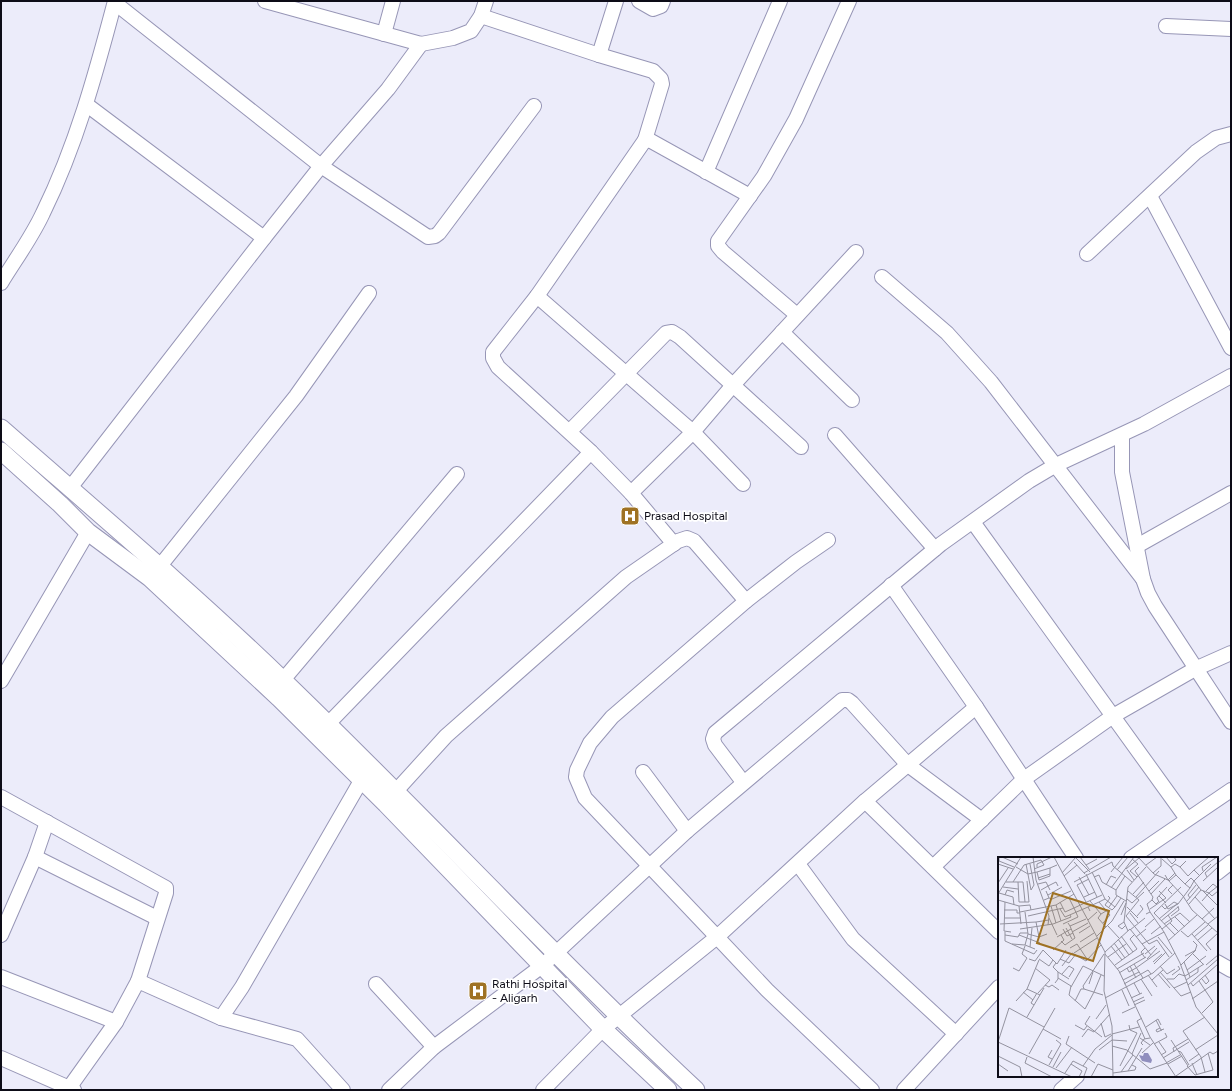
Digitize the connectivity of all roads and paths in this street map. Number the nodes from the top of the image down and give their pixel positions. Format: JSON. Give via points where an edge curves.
{"nodes":[{"id":1,"x":265,"y":1,"type":"edge"},
{"id":2,"x":393,"y":1,"type":"edge"},
{"id":3,"x":486,"y":1,"type":"edge"},
{"id":4,"x":616,"y":1,"type":"edge"},
{"id":5,"x":639,"y":1,"type":"edge"},
{"id":6,"x":663,"y":1,"type":"edge"},
{"id":7,"x":780,"y":1,"type":"edge"},
{"id":8,"x":849,"y":1,"type":"edge"},
{"id":9,"x":115,"y":2,"type":"edge"},
{"id":10,"x":481,"y":16,"type":"junction"},
{"id":11,"x":1166,"y":26,"type":"dead end"},
{"id":12,"x":1231,"y":29,"type":"edge"},
{"id":13,"x":384,"y":34,"type":"junction"},
{"id":14,"x":421,"y":44,"type":"junction"},
{"id":15,"x":599,"y":56,"type":"junction"},
{"id":16,"x":87,"y":105,"type":"junction"},
{"id":17,"x":534,"y":106,"type":"dead end"},
{"id":18,"x":1231,"y":134,"type":"edge"},
{"id":19,"x":645,"y":140,"type":"junction"},
{"id":20,"x":321,"y":166,"type":"junction"},
{"id":21,"x":706,"y":172,"type":"junction"},
{"id":22,"x":750,"y":196,"type":"junction"},
{"id":23,"x":1150,"y":196,"type":"junction"},
{"id":24,"x":264,"y":238,"type":"junction"},
{"id":25,"x":856,"y":252,"type":"dead end"},
{"id":26,"x":1087,"y":254,"type":"dead end"},
{"id":27,"x":882,"y":277,"type":"dead end"},
{"id":28,"x":1,"y":283,"type":"edge"},
{"id":29,"x":369,"y":293,"type":"dead end"},
{"id":30,"x":537,"y":296,"type":"junction"},
{"id":31,"x":797,"y":315,"type":"junction"},
{"id":32,"x":782,"y":332,"type":"junction"},
{"id":33,"x":1231,"y":348,"type":"edge"},
{"id":34,"x":626,"y":373,"type":"junction"},
{"id":35,"x":1231,"y":376,"type":"edge"},
{"id":36,"x":734,"y":384,"type":"junction"},
{"id":37,"x":852,"y":400,"type":"dead end"},
{"id":38,"x":1,"y":428,"type":"edge"},
{"id":39,"x":570,"y":431,"type":"junction"},
{"id":40,"x":692,"y":432,"type":"junction"},
{"id":41,"x":835,"y":435,"type":"dead end"},
{"id":42,"x":1122,"y":435,"type":"junction"},
{"id":43,"x":801,"y":447,"type":"dead end"},
{"id":44,"x":1,"y":452,"type":"edge"},
{"id":45,"x":591,"y":452,"type":"junction"},
{"id":46,"x":1056,"y":465,"type":"junction"},
{"id":47,"x":457,"y":474,"type":"dead end"},
{"id":48,"x":743,"y":484,"type":"dead end"},
{"id":49,"x":70,"y":488,"type":"junction"},
{"id":50,"x":631,"y":493,"type":"junction"},
{"id":51,"x":1230,"y":495,"type":"edge"},
{"id":52,"x":973,"y":522,"type":"junction"},
{"id":53,"x":88,"y":532,"type":"junction"},
{"id":54,"x":828,"y":540,"type":"dead end"},
{"id":55,"x":674,"y":544,"type":"junction"},
{"id":56,"x":1137,"y":546,"type":"junction"},
{"id":57,"x":935,"y":549,"type":"junction"},
{"id":58,"x":160,"y":566,"type":"junction"},
{"id":59,"x":1144,"y":579,"type":"junction"},
{"id":60,"x":891,"y":585,"type":"junction"},
{"id":61,"x":746,"y":601,"type":"junction"},
{"id":62,"x":1231,"y":653,"type":"edge"},
{"id":63,"x":1195,"y":669,"type":"junction"},
{"id":64,"x":283,"y":680,"type":"junction"},
{"id":65,"x":1,"y":681,"type":"edge"},
{"id":66,"x":976,"y":707,"type":"junction"},
{"id":67,"x":1113,"y":716,"type":"junction"},
{"id":68,"x":1231,"y":722,"type":"edge"},
{"id":69,"x":328,"y":724,"type":"junction"},
{"id":70,"x":908,"y":764,"type":"junction"},
{"id":71,"x":643,"y":772,"type":"dead end"},
{"id":72,"x":362,"y":779,"type":"junction"},
{"id":73,"x":1024,"y":779,"type":"junction"},
{"id":74,"x":743,"y":782,"type":"junction"},
{"id":75,"x":1231,"y":790,"type":"edge"},
{"id":76,"x":396,"y":791,"type":"junction"},
{"id":77,"x":1,"y":797,"type":"edge"},
{"id":78,"x":865,"y":801,"type":"junction"},
{"id":79,"x":1187,"y":819,"type":"junction"},
{"id":80,"x":982,"y":820,"type":"junction"},
{"id":81,"x":47,"y":822,"type":"junction"},
{"id":82,"x":686,"y":831,"type":"junction"},
{"id":83,"x":1075,"y":857,"type":"edge"},
{"id":84,"x":1132,"y":857,"type":"edge"},
{"id":85,"x":35,"y":858,"type":"junction"},
{"id":86,"x":1231,"y":862,"type":"edge"},
{"id":87,"x":798,"y":864,"type":"junction"},
{"id":88,"x":648,"y":866,"type":"junction"},
{"id":89,"x":933,"y":867,"type":"junction"},
{"id":90,"x":1218,"y":872,"type":"edge"},
{"id":91,"x":158,"y":918,"type":"junction"},
{"id":92,"x":998,"y":931,"type":"edge"},
{"id":93,"x":1,"y":935,"type":"edge"},
{"id":94,"x":717,"y":937,"type":"junction"},
{"id":95,"x":556,"y":953,"type":"junction"},
{"id":96,"x":1218,"y":963,"type":"edge"},
{"id":97,"x":542,"y":966,"type":"junction"},
{"id":98,"x":1231,"y":970,"type":"edge"},
{"id":99,"x":1,"y":977,"type":"edge"},
{"id":100,"x":138,"y":981,"type":"junction"},
{"id":101,"x":376,"y":984,"type":"dead end"},
{"id":102,"x":998,"y":988,"type":"edge"},
{"id":103,"x":618,"y":1017,"type":"junction"},
{"id":104,"x":221,"y":1018,"type":"junction"},
{"id":105,"x":116,"y":1022,"type":"junction"},
{"id":106,"x":603,"y":1029,"type":"junction"},
{"id":107,"x":956,"y":1034,"type":"junction"},
{"id":108,"x":434,"y":1047,"type":"junction"},
{"id":109,"x":1,"y":1058,"type":"edge"},
{"id":110,"x":1076,"y":1077,"type":"edge"},
{"id":111,"x":71,"y":1089,"type":"edge"},
{"id":112,"x":1064,"y":1089,"type":"edge"},
{"id":113,"x":343,"y":1090,"type":"edge"},
{"id":114,"x":389,"y":1090,"type":"edge"},
{"id":115,"x":543,"y":1090,"type":"edge"},
{"id":116,"x":668,"y":1090,"type":"edge"},
{"id":117,"x":696,"y":1090,"type":"edge"},
{"id":118,"x":872,"y":1090,"type":"edge"},
{"id":119,"x":904,"y":1090,"type":"edge"}],
"edges":[{"from":1,"to":13,"type":"street"},
{"from":2,"to":13,"type":"street"},
{"from":3,"to":10,"type":"street"},
{"from":4,"to":15,"type":"street"},
{"from":5,"to":6,"type":"street","via":[[653,9],[661,6]]},
{"from":7,"to":21,"type":"street"},
{"from":8,"to":22,"type":"street","via":[[796,119]]},
{"from":9,"to":16,"type":"street"},
{"from":9,"to":20,"type":"street"},
{"from":10,"to":14,"type":"street","via":[[476,25],[466,33]]},
{"from":10,"to":15,"type":"street"},
{"from":11,"to":12,"type":"street"},
{"from":13,"to":14,"type":"street"},
{"from":14,"to":20,"type":"street","via":[[388,89]]},
{"from":15,"to":19,"type":"street","via":[[653,71],[660,79],[660,92]]},
{"from":16,"to":24,"type":"street"},
{"from":16,"to":28,"type":"street","via":[[43,214]]},
{"from":17,"to":20,"type":"street","via":[[435,236],[424,235]]},
{"from":18,"to":23,"type":"street","via":[[1216,138],[1196,152]]},
{"from":19,"to":21,"type":"street"},
{"from":19,"to":30,"type":"street"},
{"from":20,"to":24,"type":"street"},
{"from":21,"to":22,"type":"street"},
{"from":22,"to":31,"type":"street","via":[[719,239],[718,246]]},
{"from":23,"to":26,"type":"street"},
{"from":23,"to":33,"type":"street"},
{"from":24,"to":49,"type":"street"},
{"from":25,"to":31,"type":"street"},
{"from":27,"to":46,"type":"street","via":[[947,333],[991,382]]},
{"from":29,"to":58,"type":"street","via":[[296,396]]},
{"from":30,"to":34,"type":"street"},
{"from":30,"to":39,"type":"street","via":[[495,347],[494,358],[498,367]]},
{"from":31,"to":32,"type":"street"},
{"from":32,"to":36,"type":"street"},
{"from":32,"to":37,"type":"street"},
{"from":34,"to":36,"type":"street","via":[[666,333],[672,332]]},
{"from":34,"to":39,"type":"street"},
{"from":34,"to":40,"type":"street"},
{"from":35,"to":42,"type":"street"},
{"from":36,"to":40,"type":"street"},
{"from":36,"to":43,"type":"street"},
{"from":38,"to":49,"type":"street"},
{"from":39,"to":45,"type":"street"},
{"from":40,"to":48,"type":"street"},
{"from":40,"to":50,"type":"street"},
{"from":41,"to":57,"type":"street"},
{"from":42,"to":46,"type":"street"},
{"from":42,"to":56,"type":"street","via":[[1122,472]]},
{"from":44,"to":53,"type":"street"},
{"from":45,"to":50,"type":"street"},
{"from":45,"to":69,"type":"street"},
{"from":46,"to":52,"type":"street","via":[[1029,481]]},
{"from":46,"to":59,"type":"street"},
{"from":47,"to":64,"type":"street"},
{"from":49,"to":58,"type":"street"},
{"from":50,"to":55,"type":"street"},
{"from":51,"to":56,"type":"street"},
{"from":52,"to":57,"type":"street"},
{"from":52,"to":67,"type":"street"},
{"from":53,"to":65,"type":"street"},
{"from":53,"to":72,"type":"street","via":[[150,578],[285,703]]},
{"from":54,"to":61,"type":"street"},
{"from":55,"to":61,"type":"street","via":[[687,538],[694,541]]},
{"from":55,"to":76,"type":"street","via":[[626,577],[446,736]]},
{"from":56,"to":59,"type":"street"},
{"from":57,"to":60,"type":"street"},
{"from":58,"to":64,"type":"street"},
{"from":59,"to":63,"type":"street","via":[[1148,593]]},
{"from":60,"to":66,"type":"street"},
{"from":60,"to":74,"type":"street","via":[[715,733],[713,739],[716,747]]},
{"from":61,"to":88,"type":"street","via":[[612,717],[590,743],[579,762],[576,777],[585,798]]},
{"from":62,"to":63,"type":"street"},
{"from":63,"to":67,"type":"street"},
{"from":63,"to":68,"type":"street"},
{"from":64,"to":69,"type":"street"},
{"from":66,"to":70,"type":"street"},
{"from":66,"to":73,"type":"street"},
{"from":67,"to":73,"type":"street"},
{"from":67,"to":79,"type":"street"},
{"from":69,"to":76,"type":"street"},
{"from":70,"to":74,"type":"street","via":[[852,702],[842,700]]},
{"from":70,"to":78,"type":"street"},
{"from":70,"to":80,"type":"street"},
{"from":71,"to":82,"type":"street"},
{"from":72,"to":97,"type":"street"},
{"from":72,"to":104,"type":"street","via":[[242,987]]},
{"from":73,"to":80,"type":"street"},
{"from":73,"to":83,"type":"street"},
{"from":74,"to":82,"type":"street"},
{"from":75,"to":79,"type":"street"},
{"from":76,"to":95,"type":"street"},
{"from":77,"to":81,"type":"street"},
{"from":78,"to":87,"type":"street"},
{"from":78,"to":89,"type":"street"},
{"from":79,"to":84,"type":"street"},
{"from":80,"to":89,"type":"street"},
{"from":81,"to":85,"type":"street"},
{"from":81,"to":91,"type":"street","via":[[164,885],[166,893]]},
{"from":82,"to":88,"type":"street"},
{"from":85,"to":91,"type":"street"},
{"from":85,"to":93,"type":"street"},
{"from":86,"to":90,"type":"street"},
{"from":87,"to":94,"type":"street"},
{"from":87,"to":107,"type":"street","via":[[852,939]]},
{"from":88,"to":94,"type":"street"},
{"from":88,"to":95,"type":"street"},
{"from":89,"to":92,"type":"street"},
{"from":91,"to":100,"type":"street"},
{"from":94,"to":103,"type":"street"},
{"from":94,"to":118,"type":"street","via":[[767,990]]},
{"from":95,"to":97,"type":"street"},
{"from":95,"to":103,"type":"street"},
{"from":96,"to":98,"type":"street"},
{"from":97,"to":106,"type":"street"},
{"from":97,"to":108,"type":"street"},
{"from":99,"to":105,"type":"street"},
{"from":100,"to":104,"type":"street"},
{"from":100,"to":105,"type":"street"},
{"from":101,"to":108,"type":"street"},
{"from":102,"to":107,"type":"street"},
{"from":103,"to":106,"type":"street"},
{"from":103,"to":117,"type":"street"},
{"from":104,"to":113,"type":"street","via":[[297,1039]]},
{"from":105,"to":111,"type":"street"},
{"from":106,"to":115,"type":"street"},
{"from":106,"to":116,"type":"street"},
{"from":107,"to":119,"type":"street"},
{"from":108,"to":114,"type":"street"},
{"from":109,"to":111,"type":"street"},
{"from":110,"to":112,"type":"street"}]}
